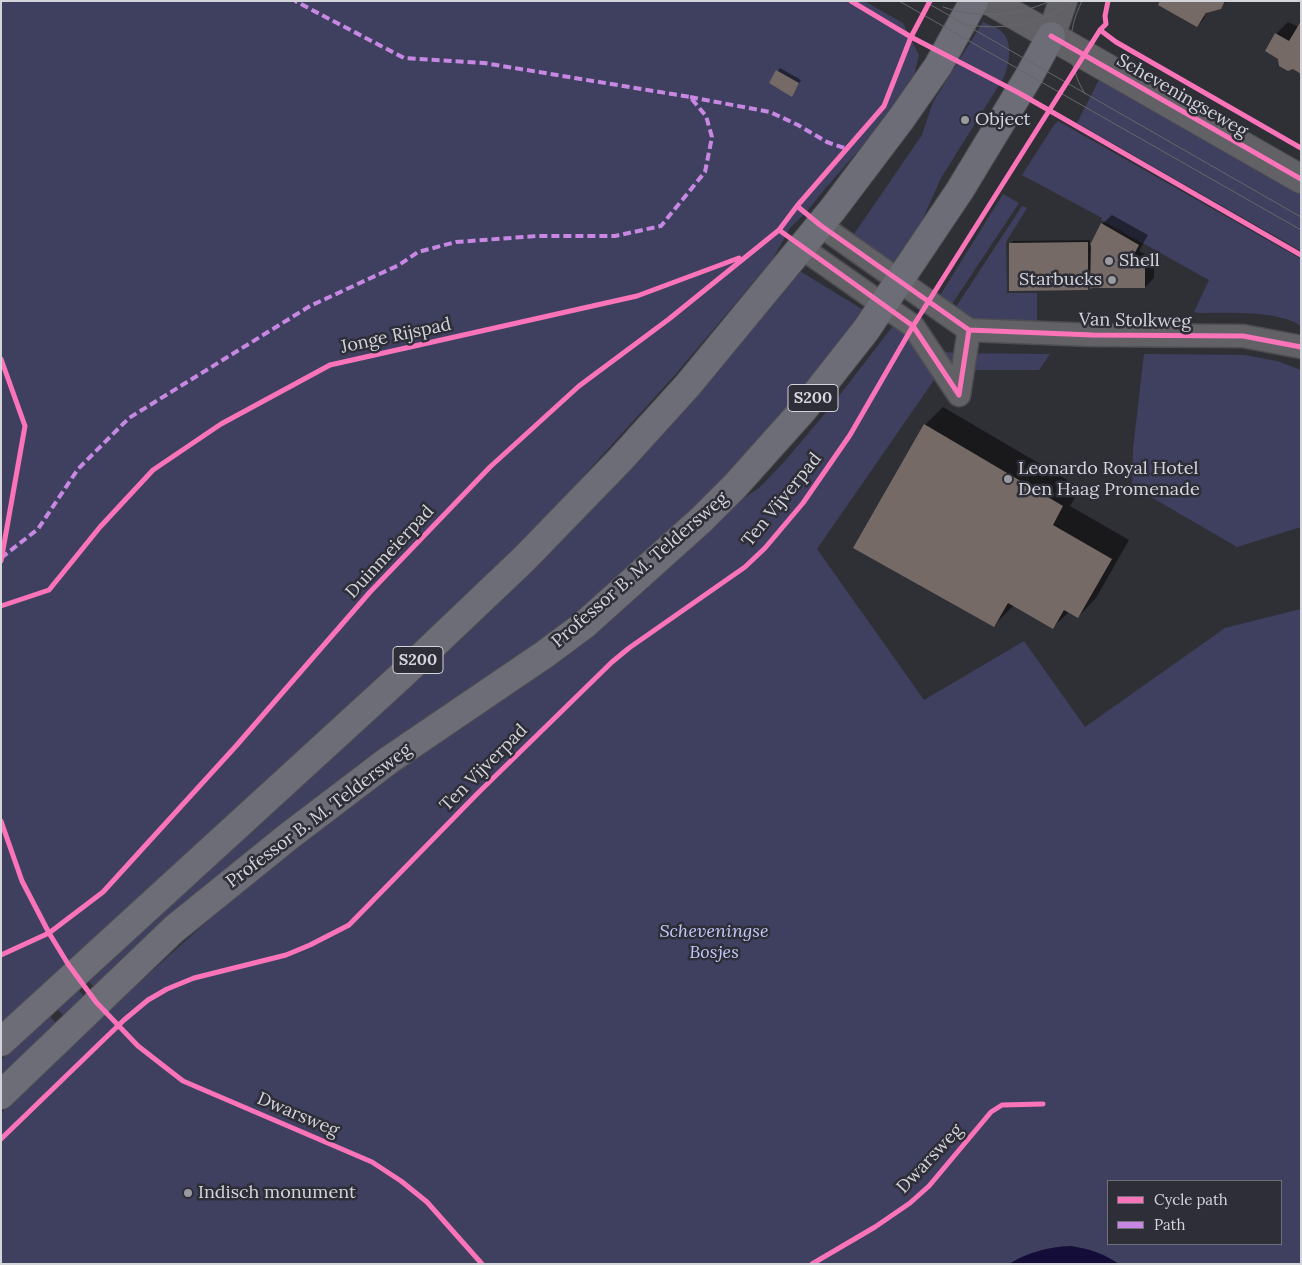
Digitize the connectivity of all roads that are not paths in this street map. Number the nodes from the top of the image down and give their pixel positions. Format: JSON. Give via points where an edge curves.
{"nodes":[{"id":1,"x":974,"y":1,"type":"edge"},
{"id":2,"x":990,"y":1,"type":"edge"},
{"id":3,"x":1063,"y":1,"type":"edge"},
{"id":4,"x":1051,"y":36,"type":"junction"},
{"id":5,"x":1301,"y":179,"type":"edge"},
{"id":6,"x":820,"y":225,"type":"junction"},
{"id":7,"x":802,"y":248,"type":"junction"},
{"id":8,"x":900,"y":281,"type":"junction"},
{"id":9,"x":882,"y":304,"type":"junction"},
{"id":10,"x":969,"y":330,"type":"junction"},
{"id":11,"x":1301,"y":347,"type":"edge"},
{"id":12,"x":1,"y":1042,"type":"edge"},
{"id":13,"x":1,"y":1095,"type":"edge"}],
"edges":[{"from":1,"to":6,"type":"main road","name":"Professor B. M. Teldersweg","number":"S200","via":[[938,66]]},
{"from":2,"to":4,"type":"street","name":"Scheveningseweg"},
{"from":3,"to":4,"type":"street","number":"S200"},
{"from":4,"to":5,"type":"street","name":"Scheveningseweg"},
{"from":4,"to":8,"type":"main road","name":"Professor B. M. Teldersweg","number":"S200","via":[[964,182]]},
{"from":6,"to":7,"type":"main road","name":"Professor B. M. Teldersweg","number":"S200"},
{"from":6,"to":8,"type":"street"},
{"from":7,"to":9,"type":"street"},
{"from":7,"to":12,"type":"main road","name":"Professor B. M. Teldersweg","number":"S200","via":[[688,385],[524,559],[402,676]]},
{"from":8,"to":9,"type":"main road","name":"Professor B. M. Teldersweg","number":"S200"},
{"from":8,"to":10,"type":"street"},
{"from":9,"to":10,"type":"street","via":[[913,326],[959,395]]},
{"from":9,"to":13,"type":"main road","name":"Professor B. M. Teldersweg","number":"S200","via":[[866,330],[798,416],[736,486],[644,572],[545,654],[389,760],[174,929]]},
{"from":10,"to":11,"type":"street","name":"Van Stolkweg","via":[[1243,336]]}]}
